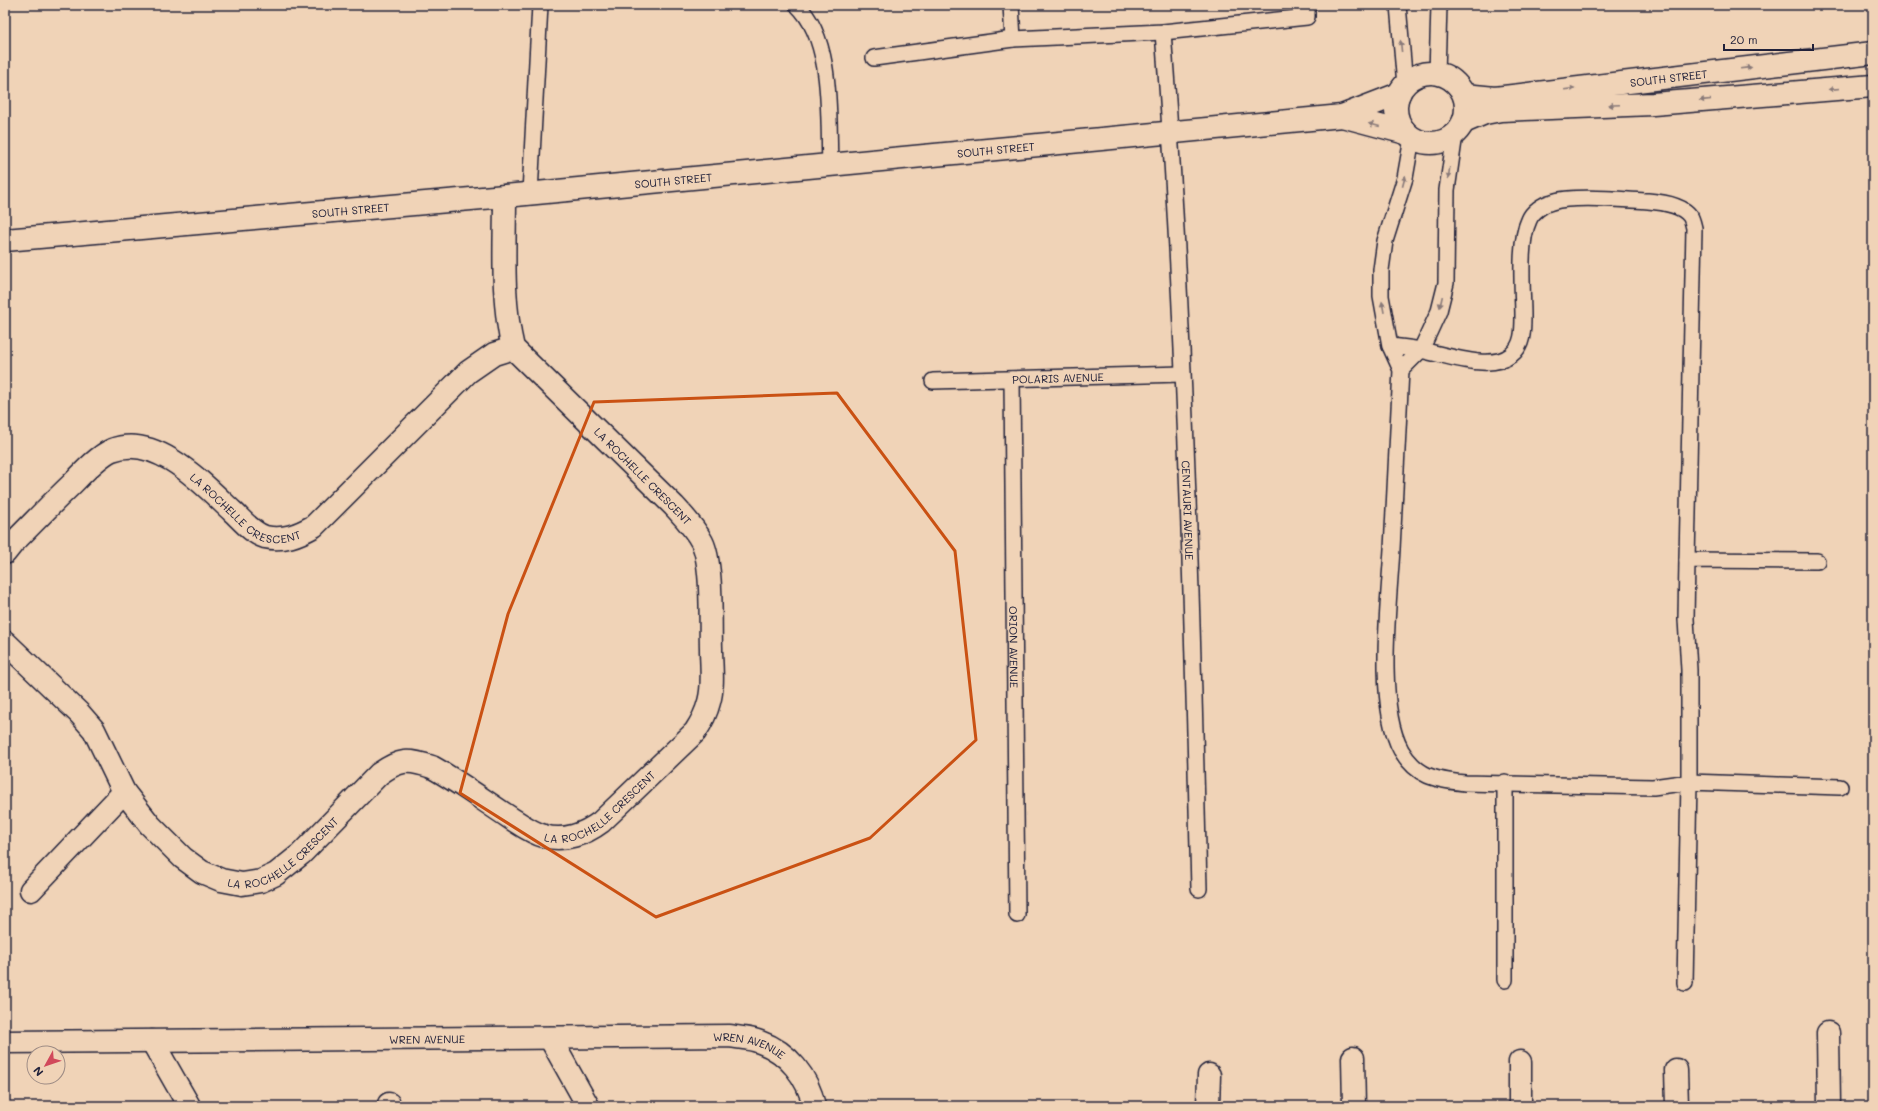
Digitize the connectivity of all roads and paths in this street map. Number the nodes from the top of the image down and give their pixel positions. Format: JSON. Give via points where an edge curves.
{"nodes":[{"id":1,"x":540,"y":5,"type":"edge"},
{"id":2,"x":797,"y":5,"type":"edge"},
{"id":3,"x":1011,"y":5,"type":"edge"},
{"id":4,"x":1307,"y":5,"type":"edge"},
{"id":5,"x":1398,"y":5,"type":"edge"},
{"id":6,"x":1439,"y":5,"type":"edge"},
{"id":7,"x":1163,"y":32,"type":"junction"},
{"id":8,"x":1013,"y":39,"type":"junction"},
{"id":9,"x":1873,"y":53,"type":"edge"},
{"id":10,"x":874,"y":58,"type":"dead end"},
{"id":11,"x":1437,"y":74,"type":"junction"},
{"id":12,"x":1873,"y":86,"type":"edge"},
{"id":13,"x":1402,"y":90,"type":"junction"},
{"id":14,"x":1464,"y":95,"type":"junction"},
{"id":15,"x":1342,"y":116,"type":"junction"},
{"id":16,"x":1460,"y":128,"type":"junction"},
{"id":17,"x":1171,"y":131,"type":"junction"},
{"id":18,"x":1409,"y":135,"type":"junction"},
{"id":19,"x":830,"y":164,"type":"junction"},
{"id":20,"x":530,"y":193,"type":"junction"},
{"id":21,"x":505,"y":196,"type":"junction"},
{"id":22,"x":5,"y":240,"type":"edge"},
{"id":23,"x":1390,"y":346,"type":"junction"},
{"id":24,"x":513,"y":348,"type":"junction"},
{"id":25,"x":1421,"y":350,"type":"junction"},
{"id":26,"x":1401,"y":370,"type":"junction"},
{"id":27,"x":1182,"y":374,"type":"junction"},
{"id":28,"x":1012,"y":379,"type":"junction"},
{"id":29,"x":932,"y":381,"type":"dead end"},
{"id":30,"x":5,"y":552,"type":"edge"},
{"id":31,"x":1687,"y":560,"type":"junction"},
{"id":32,"x":1817,"y":560,"type":"dead end"},
{"id":33,"x":5,"y":642,"type":"edge"},
{"id":34,"x":1505,"y":782,"type":"junction"},
{"id":35,"x":1689,"y":782,"type":"junction"},
{"id":36,"x":1840,"y":787,"type":"dead end"},
{"id":37,"x":124,"y":792,"type":"junction"},
{"id":38,"x":1199,"y":889,"type":"dead end"},
{"id":39,"x":31,"y":890,"type":"dead end"},
{"id":40,"x":1016,"y":915,"type":"dead end"},
{"id":41,"x":1505,"y":980,"type":"dead end"},
{"id":42,"x":1686,"y":983,"type":"dead end"},
{"id":43,"x":1828,"y":1033,"type":"dead end"},
{"id":44,"x":550,"y":1038,"type":"junction"},
{"id":45,"x":152,"y":1041,"type":"junction"},
{"id":46,"x":5,"y":1042,"type":"edge"},
{"id":47,"x":1353,"y":1058,"type":"dead end"},
{"id":48,"x":1520,"y":1062,"type":"dead end"},
{"id":49,"x":1676,"y":1070,"type":"dead end"},
{"id":50,"x":1209,"y":1075,"type":"dead end"},
{"id":51,"x":189,"y":1106,"type":"edge"},
{"id":52,"x":588,"y":1106,"type":"edge"},
{"id":53,"x":814,"y":1106,"type":"edge"},
{"id":54,"x":1208,"y":1106,"type":"edge"},
{"id":55,"x":1354,"y":1106,"type":"edge"},
{"id":56,"x":1520,"y":1106,"type":"edge"},
{"id":57,"x":1677,"y":1106,"type":"edge"},
{"id":58,"x":1829,"y":1106,"type":"edge"}],
"edges":[{"from":1,"to":20,"type":"lane"},
{"from":2,"to":19,"type":"lane","via":[[812,24],[823,61],[828,99]]},
{"from":3,"to":8,"type":"lane"},
{"from":4,"to":7,"type":"lane","via":[[1308,18]]},
{"from":13,"to":5,"type":"lane","one_way":true},
{"from":6,"to":11,"type":"lane"},
{"from":7,"to":8,"type":"lane"},
{"from":7,"to":17,"type":"lane","name":"CENTAURI AVENUE"},
{"from":8,"to":10,"type":"lane"},
{"from":14,"to":9,"type":"street","name":"SOUTH STREET","one_way":true,"via":[[1495,98]]},
{"from":11,"to":13,"type":"street","via":[[1425,74],[1414,78]]},
{"from":11,"to":14,"type":"street","via":[[1449,77]]},
{"from":12,"to":16,"type":"street","one_way":true,"via":[[1653,104],[1501,110],[1485,113]]},
{"from":13,"to":15,"type":"street","name":"SOUTH STREET"},
{"from":13,"to":18,"type":"street","via":[[1396,108],[1399,122]]},
{"from":14,"to":16,"type":"street","via":[[1467,108]]},
{"from":15,"to":17,"type":"street","name":"SOUTH STREET"},
{"from":18,"to":15,"type":"street","name":"SOUTH STREET","one_way":true},
{"from":16,"to":18,"type":"street","via":[[1446,141],[1434,144]]},
{"from":16,"to":25,"type":"lane","one_way":true,"via":[[1448,184],[1446,283],[1439,311]]},
{"from":17,"to":19,"type":"street","name":"SOUTH STREET"},
{"from":17,"to":27,"type":"lane","name":"CENTAURI AVENUE"},
{"from":23,"to":18,"type":"lane","one_way":true,"via":[[1381,296],[1381,270],[1385,241],[1405,178]]},
{"from":19,"to":20,"type":"street","name":"SOUTH STREET"},
{"from":20,"to":21,"type":"street","name":"SOUTH STREET"},
{"from":21,"to":22,"type":"street","name":"SOUTH STREET"},
{"from":21,"to":24,"type":"street","via":[[507,322]]},
{"from":23,"to":25,"type":"lane"},
{"from":23,"to":26,"type":"lane"},
{"from":24,"to":30,"type":"street","name":"LA ROCHELLE CRESCENT","via":[[494,354],[468,372],[314,526],[298,535],[283,539],[264,537],[165,456],[144,448],[124,447],[111,451],[84,472]]},
{"from":24,"to":37,"type":"street","name":"LA ROCHELLE CRESCENT","via":[[674,506],[703,542],[710,593],[711,680],[710,701],[695,732],[601,822],[589,831],[559,838],[544,836],[526,828],[432,768],[403,761],[379,774],[301,854],[276,874],[261,881],[242,884],[221,880],[202,872],[183,858],[150,825]]},
{"from":25,"to":26,"type":"lane"},
{"from":25,"to":31,"type":"lane","via":[[1483,362],[1499,361],[1511,356],[1519,347],[1523,333],[1522,257],[1528,221],[1533,214],[1551,202],[1567,199],[1649,202],[1667,204],[1681,209],[1690,216],[1694,228],[1694,244]]},
{"from":26,"to":34,"type":"lane","via":[[1386,654],[1389,709],[1394,736],[1419,772],[1437,780],[1464,783]]},
{"from":27,"to":28,"type":"lane","name":"POLARIS AVENUE"},
{"from":27,"to":38,"type":"lane","name":"CENTAURI AVENUE"},
{"from":28,"to":29,"type":"lane","name":"POLARIS AVENUE"},
{"from":28,"to":40,"type":"lane","name":"ORION AVENUE"},
{"from":31,"to":32,"type":"lane"},
{"from":31,"to":35,"type":"lane"},
{"from":33,"to":37,"type":"street","name":"LA ROCHELLE CRESCENT","via":[[94,730]]},
{"from":34,"to":35,"type":"lane","via":[[1653,787]]},
{"from":34,"to":41,"type":"lane"},
{"from":35,"to":36,"type":"lane"},
{"from":35,"to":42,"type":"lane"},
{"from":37,"to":39,"type":"street"},
{"from":43,"to":58,"type":"street"},
{"from":44,"to":45,"type":"street","name":"WREN AVENUE"},
{"from":44,"to":52,"type":"street"},
{"from":44,"to":53,"type":"street","name":"WREN AVENUE","via":[[730,1036],[760,1041],[781,1052],[796,1068],[812,1097]]},
{"from":45,"to":46,"type":"street","name":"WREN AVENUE"},
{"from":45,"to":51,"type":"street"},
{"from":47,"to":55,"type":"street"},
{"from":48,"to":56,"type":"street"},
{"from":49,"to":57,"type":"street"},
{"from":50,"to":54,"type":"street"}]}
